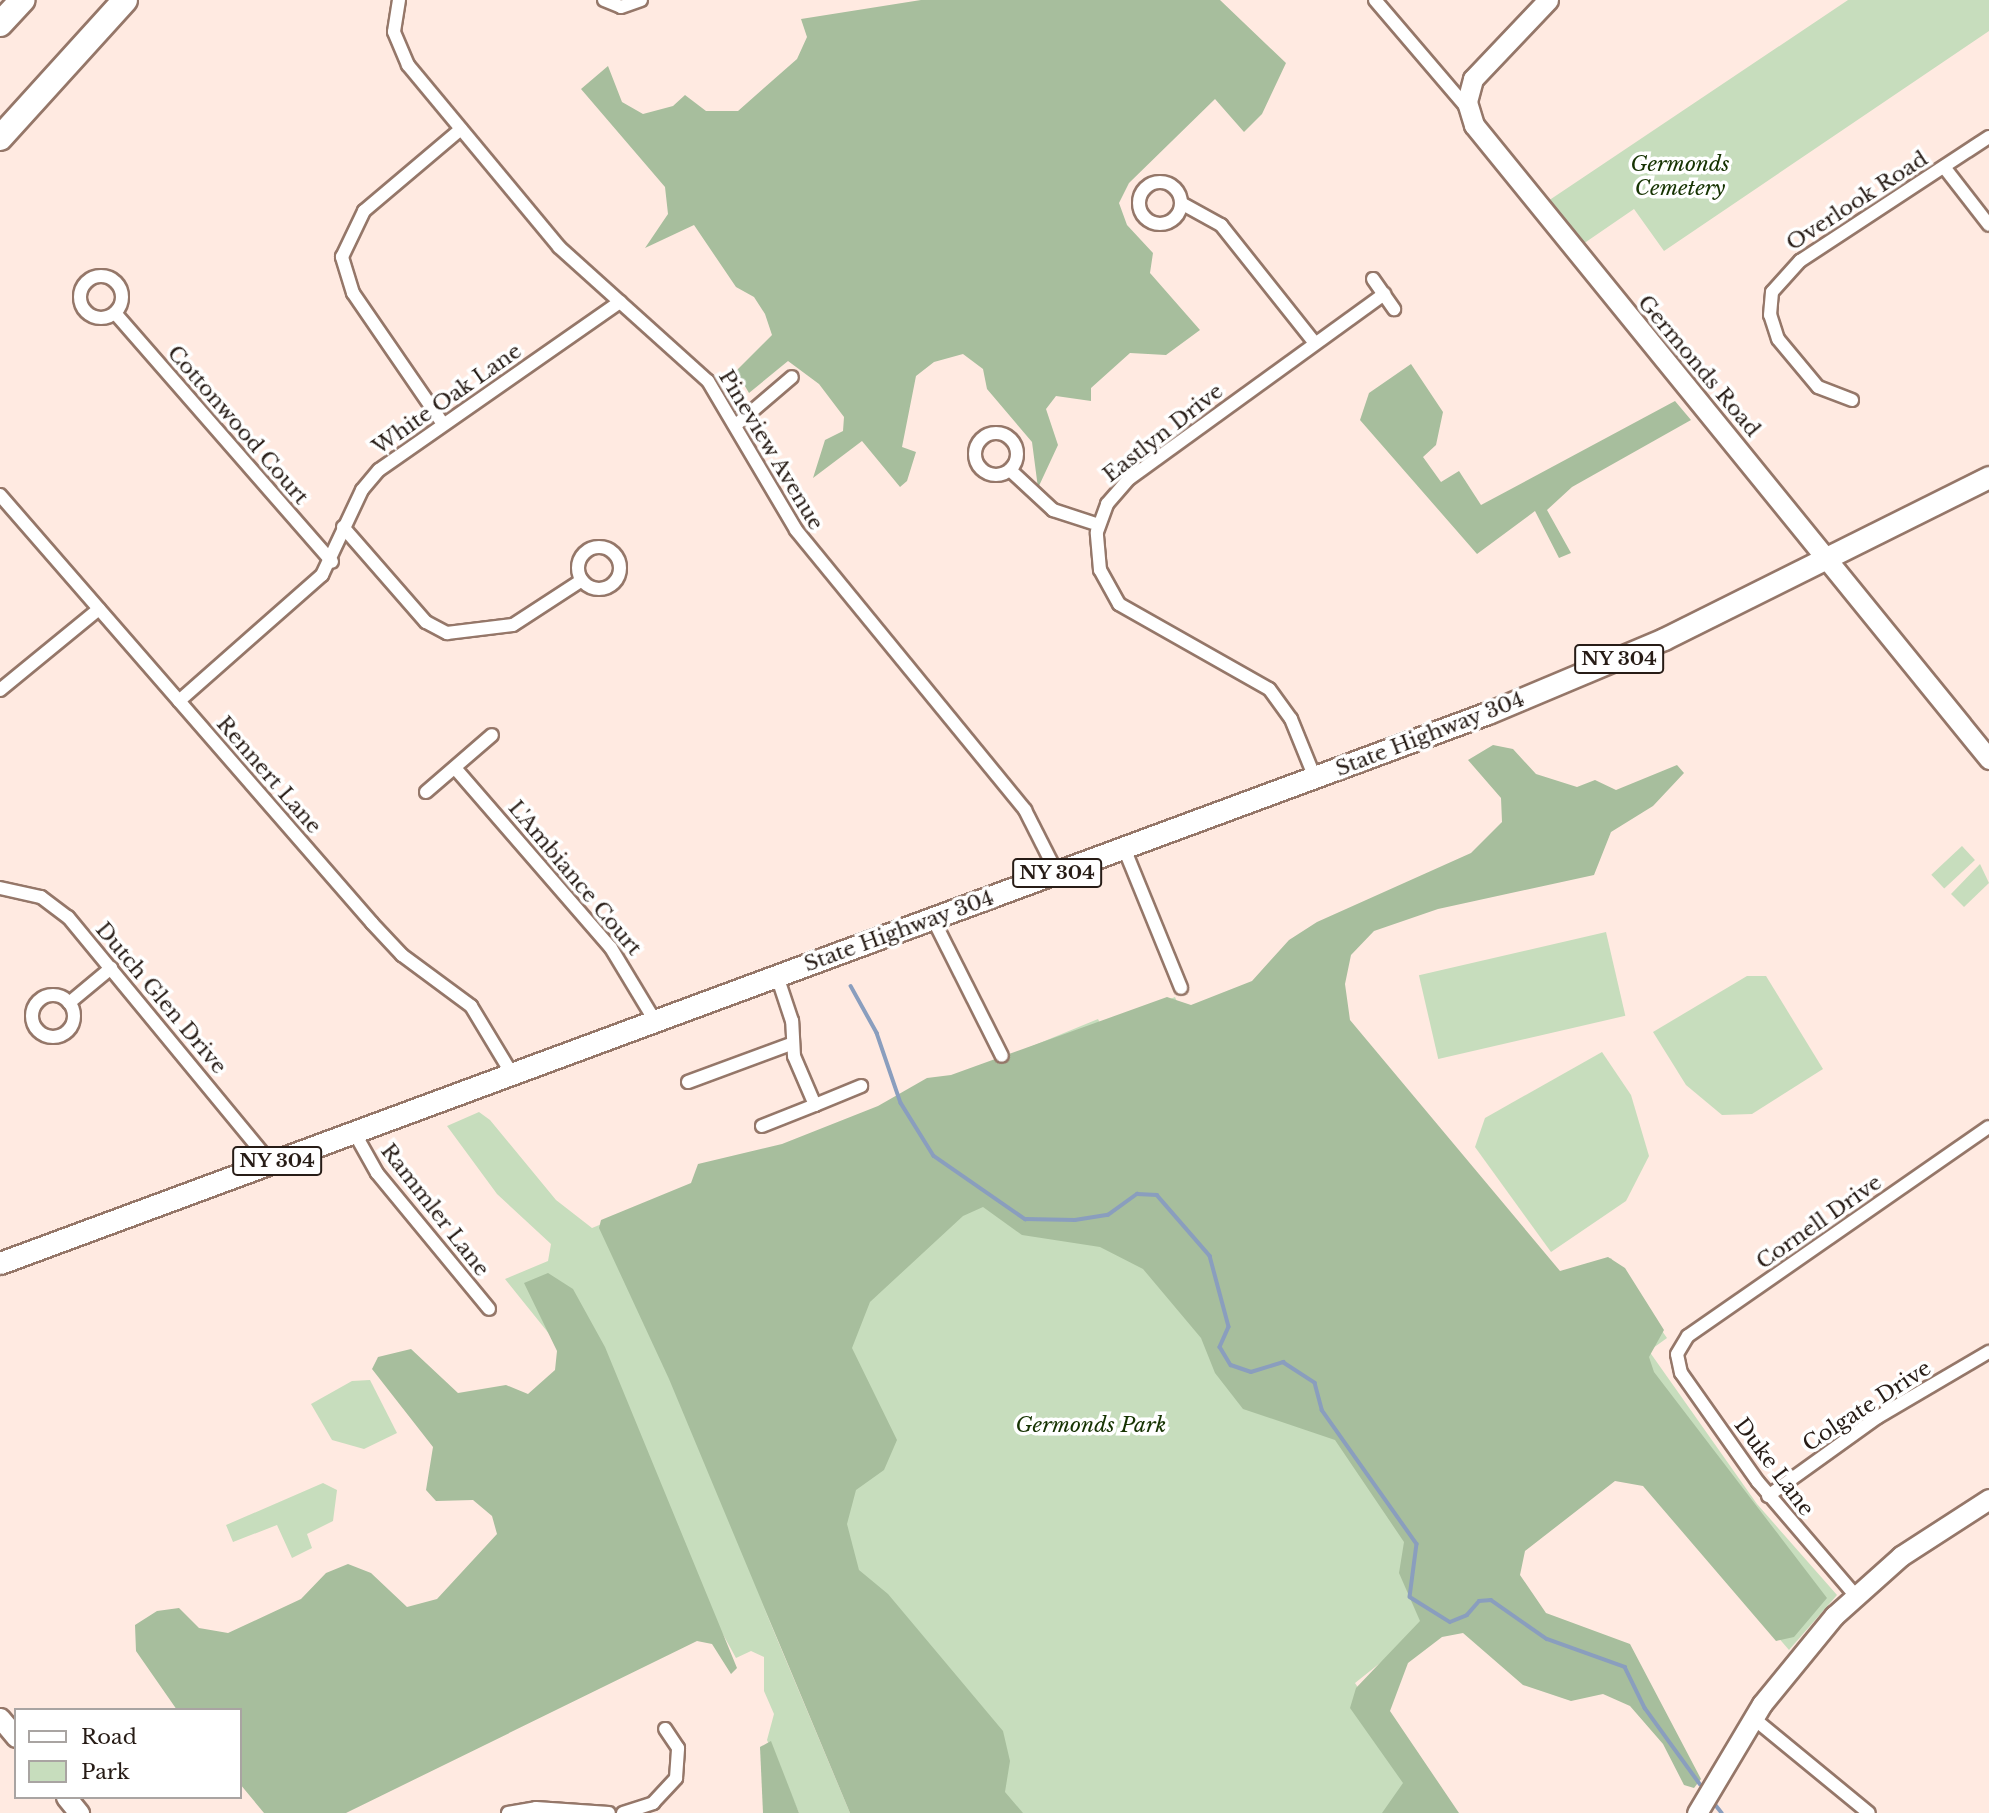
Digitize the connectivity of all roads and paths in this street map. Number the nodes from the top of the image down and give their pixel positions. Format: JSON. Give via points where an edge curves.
{"nodes":[{"id":1,"x":22,"y":0,"type":"edge"},
{"id":2,"x":125,"y":0,"type":"edge"},
{"id":3,"x":399,"y":0,"type":"edge"},
{"id":4,"x":604,"y":0,"type":"edge"},
{"id":5,"x":641,"y":0,"type":"edge"},
{"id":6,"x":1375,"y":0,"type":"edge"},
{"id":7,"x":1548,"y":0,"type":"edge"},
{"id":8,"x":0,"y":24,"type":"edge"},
{"id":9,"x":1468,"y":109,"type":"junction"},
{"id":10,"x":461,"y":129,"type":"junction"},
{"id":11,"x":1989,"y":137,"type":"edge"},
{"id":12,"x":0,"y":138,"type":"edge"},
{"id":13,"x":1944,"y":167,"type":"junction"},
{"id":14,"x":1181,"y":203,"type":"dead end"},
{"id":15,"x":1989,"y":225,"type":"edge"},
{"id":16,"x":1373,"y":279,"type":"dead end"},
{"id":17,"x":1384,"y":294,"type":"junction"},
{"id":18,"x":620,"y":302,"type":"junction"},
{"id":19,"x":1394,"y":309,"type":"dead end"},
{"id":20,"x":115,"y":313,"type":"dead end"},
{"id":21,"x":1315,"y":344,"type":"junction"},
{"id":22,"x":792,"y":377,"type":"dead end"},
{"id":23,"x":1852,"y":400,"type":"dead end"},
{"id":24,"x":443,"y":424,"type":"junction"},
{"id":25,"x":737,"y":424,"type":"junction"},
{"id":26,"x":1010,"y":470,"type":"dead end"},
{"id":27,"x":1989,"y":477,"type":"edge"},
{"id":28,"x":0,"y":495,"type":"edge"},
{"id":29,"x":1099,"y":525,"type":"junction"},
{"id":30,"x":344,"y":527,"type":"junction"},
{"id":31,"x":1826,"y":559,"type":"junction"},
{"id":32,"x":331,"y":562,"type":"junction"},
{"id":33,"x":582,"y":580,"type":"dead end"},
{"id":34,"x":99,"y":609,"type":"junction"},
{"id":35,"x":0,"y":690,"type":"edge"},
{"id":36,"x":179,"y":701,"type":"junction"},
{"id":37,"x":492,"y":735,"type":"dead end"},
{"id":38,"x":1989,"y":759,"type":"edge"},
{"id":39,"x":455,"y":768,"type":"junction"},
{"id":40,"x":1315,"y":778,"type":"junction"},
{"id":41,"x":426,"y":792,"type":"dead end"},
{"id":42,"x":1124,"y":848,"type":"junction"},
{"id":43,"x":1057,"y":873,"type":"junction"},
{"id":44,"x":0,"y":888,"type":"edge"},
{"id":45,"x":933,"y":919,"type":"junction"},
{"id":46,"x":111,"y":968,"type":"junction"},
{"id":47,"x":777,"y":976,"type":"junction"},
{"id":48,"x":1181,"y":988,"type":"dead end"},
{"id":49,"x":69,"y":1003,"type":"dead end"},
{"id":50,"x":655,"y":1021,"type":"junction"},
{"id":51,"x":791,"y":1044,"type":"junction"},
{"id":52,"x":1002,"y":1056,"type":"dead end"},
{"id":53,"x":512,"y":1074,"type":"junction"},
{"id":54,"x":688,"y":1082,"type":"dead end"},
{"id":55,"x":861,"y":1086,"type":"dead end"},
{"id":56,"x":815,"y":1105,"type":"junction"},
{"id":57,"x":762,"y":1126,"type":"dead end"},
{"id":58,"x":1989,"y":1128,"type":"edge"},
{"id":59,"x":354,"y":1132,"type":"junction"},
{"id":60,"x":271,"y":1163,"type":"junction"},
{"id":61,"x":0,"y":1263,"type":"edge"},
{"id":62,"x":489,"y":1309,"type":"dead end"},
{"id":63,"x":1989,"y":1352,"type":"edge"},
{"id":64,"x":1677,"y":1354,"type":"joint"},
{"id":65,"x":1768,"y":1496,"type":"junction"},
{"id":66,"x":1989,"y":1499,"type":"edge"},
{"id":67,"x":1855,"y":1595,"type":"junction"},
{"id":68,"x":1752,"y":1717,"type":"junction"},
{"id":69,"x":0,"y":1718,"type":"edge"},
{"id":70,"x":665,"y":1729,"type":"dead end"},
{"id":71,"x":14,"y":1735,"type":"edge"},
{"id":72,"x":68,"y":1799,"type":"edge"},
{"id":73,"x":79,"y":1813,"type":"edge"},
{"id":74,"x":508,"y":1813,"type":"edge"},
{"id":75,"x":609,"y":1813,"type":"edge"},
{"id":76,"x":623,"y":1813,"type":"edge"},
{"id":77,"x":1697,"y":1813,"type":"edge"},
{"id":78,"x":1869,"y":1813,"type":"edge"}],
"edges":[{"from":1,"to":8,"type":"highway"},
{"from":2,"to":12,"type":"highway"},
{"from":3,"to":10,"type":"street","name":"Pineview Avenue","via":[[393,24],[401,53]]},
{"from":4,"to":5,"type":"street","via":[[621,7]]},
{"from":6,"to":9,"type":"street"},
{"from":7,"to":9,"type":"street","via":[[1476,76]]},
{"from":9,"to":31,"type":"street","name":"Germonds Road","via":[[1570,248]]},
{"from":10,"to":18,"type":"street","name":"Pineview Avenue","via":[[552,239]]},
{"from":10,"to":24,"type":"street","via":[[364,211],[342,257],[353,293]]},
{"from":11,"to":13,"type":"street","name":"Overlook Road"},
{"from":13,"to":15,"type":"street"},
{"from":13,"to":23,"type":"street","name":"Overlook Road","via":[[1791,267],[1772,292],[1770,315],[1779,339],[1818,387]]},
{"from":14,"to":21,"type":"street","via":[[1221,225]]},
{"from":16,"to":17,"type":"street"},
{"from":17,"to":19,"type":"street"},
{"from":17,"to":21,"type":"street","name":"Eastlyn Drive"},
{"from":18,"to":24,"type":"street","name":"White Oak Lane"},
{"from":18,"to":25,"type":"street","name":"Pineview Avenue","via":[[691,362]]},
{"from":20,"to":32,"type":"street","name":"Cottonwood Court"},
{"from":21,"to":29,"type":"street","name":"Eastlyn Drive","via":[[1130,478],[1112,496]]},
{"from":22,"to":25,"type":"street"},
{"from":24,"to":30,"type":"street","name":"White Oak Lane","via":[[379,470]]},
{"from":25,"to":43,"type":"street","name":"Pineview Avenue","via":[[796,530],[1025,810]]},
{"from":26,"to":29,"type":"street","via":[[1053,509]]},
{"from":27,"to":31,"type":"main road","number":"NY 304"},
{"from":28,"to":34,"type":"street","name":"Rennert Lane"},
{"from":29,"to":40,"type":"street","name":"Eastlyn Drive","via":[[1100,570],[1119,604],[1269,689],[1291,719]]},
{"from":30,"to":32,"type":"street","name":"White Oak Lane"},
{"from":30,"to":33,"type":"street","via":[[426,622],[447,634],[513,625]]},
{"from":31,"to":38,"type":"street","name":"Germonds Road"},
{"from":31,"to":40,"type":"main road","name":"State Highway 304","number":"NY 304","via":[[1584,674]]},
{"from":32,"to":36,"type":"street","name":"White Oak Lane"},
{"from":34,"to":35,"type":"street"},
{"from":34,"to":36,"type":"street","name":"Rennert Lane"},
{"from":36,"to":53,"type":"street","name":"Rennert Lane","via":[[402,955],[471,1006]]},
{"from":37,"to":39,"type":"street"},
{"from":39,"to":41,"type":"street"},
{"from":39,"to":50,"type":"street","name":"L'Ambiance Court","via":[[611,948]]},
{"from":40,"to":42,"type":"main road","name":"State Highway 304","number":"NY 304"},
{"from":42,"to":43,"type":"main road","name":"State Highway 304","number":"NY 304"},
{"from":42,"to":48,"type":"street"},
{"from":43,"to":45,"type":"main road","name":"State Highway 304","number":"NY 304"},
{"from":44,"to":46,"type":"street","name":"Dutch Glen Drive","via":[[30,893],[60,909]]},
{"from":45,"to":47,"type":"main road","name":"State Highway 304","number":"NY 304"},
{"from":45,"to":52,"type":"street"},
{"from":46,"to":49,"type":"street"},
{"from":46,"to":60,"type":"street","name":"Dutch Glen Drive"},
{"from":47,"to":50,"type":"main road","name":"State Highway 304","number":"NY 304"},
{"from":47,"to":51,"type":"street","via":[[792,1021]]},
{"from":50,"to":53,"type":"main road","name":"State Highway 304","number":"NY 304"},
{"from":51,"to":54,"type":"street"},
{"from":51,"to":56,"type":"street"},
{"from":53,"to":59,"type":"main road","name":"State Highway 304","number":"NY 304"},
{"from":55,"to":56,"type":"street"},
{"from":56,"to":57,"type":"street"},
{"from":58,"to":64,"type":"street","name":"Cornell Drive","via":[[1688,1336]]},
{"from":59,"to":60,"type":"main road","name":"State Highway 304","number":"NY 304"},
{"from":59,"to":62,"type":"street","name":"Rammler Lane","via":[[377,1173]]},
{"from":60,"to":61,"type":"main road","name":"State Highway 304","number":"NY 304"},
{"from":63,"to":65,"type":"street","name":"Colgate Drive","via":[[1878,1417]]},
{"from":64,"to":65,"type":"street","name":"Duke Lane","via":[[1679,1368]]},
{"from":65,"to":67,"type":"street","name":"Duke Lane"},
{"from":66,"to":67,"type":"street","via":[[1901,1556]]},
{"from":67,"to":68,"type":"street"},
{"from":68,"to":77,"type":"street"},
{"from":68,"to":78,"type":"street"},
{"from":69,"to":71,"type":"street"},
{"from":70,"to":76,"type":"street","via":[[678,1748],[676,1778],[653,1802]]},
{"from":72,"to":73,"type":"street"},
{"from":74,"to":75,"type":"street"}]}
